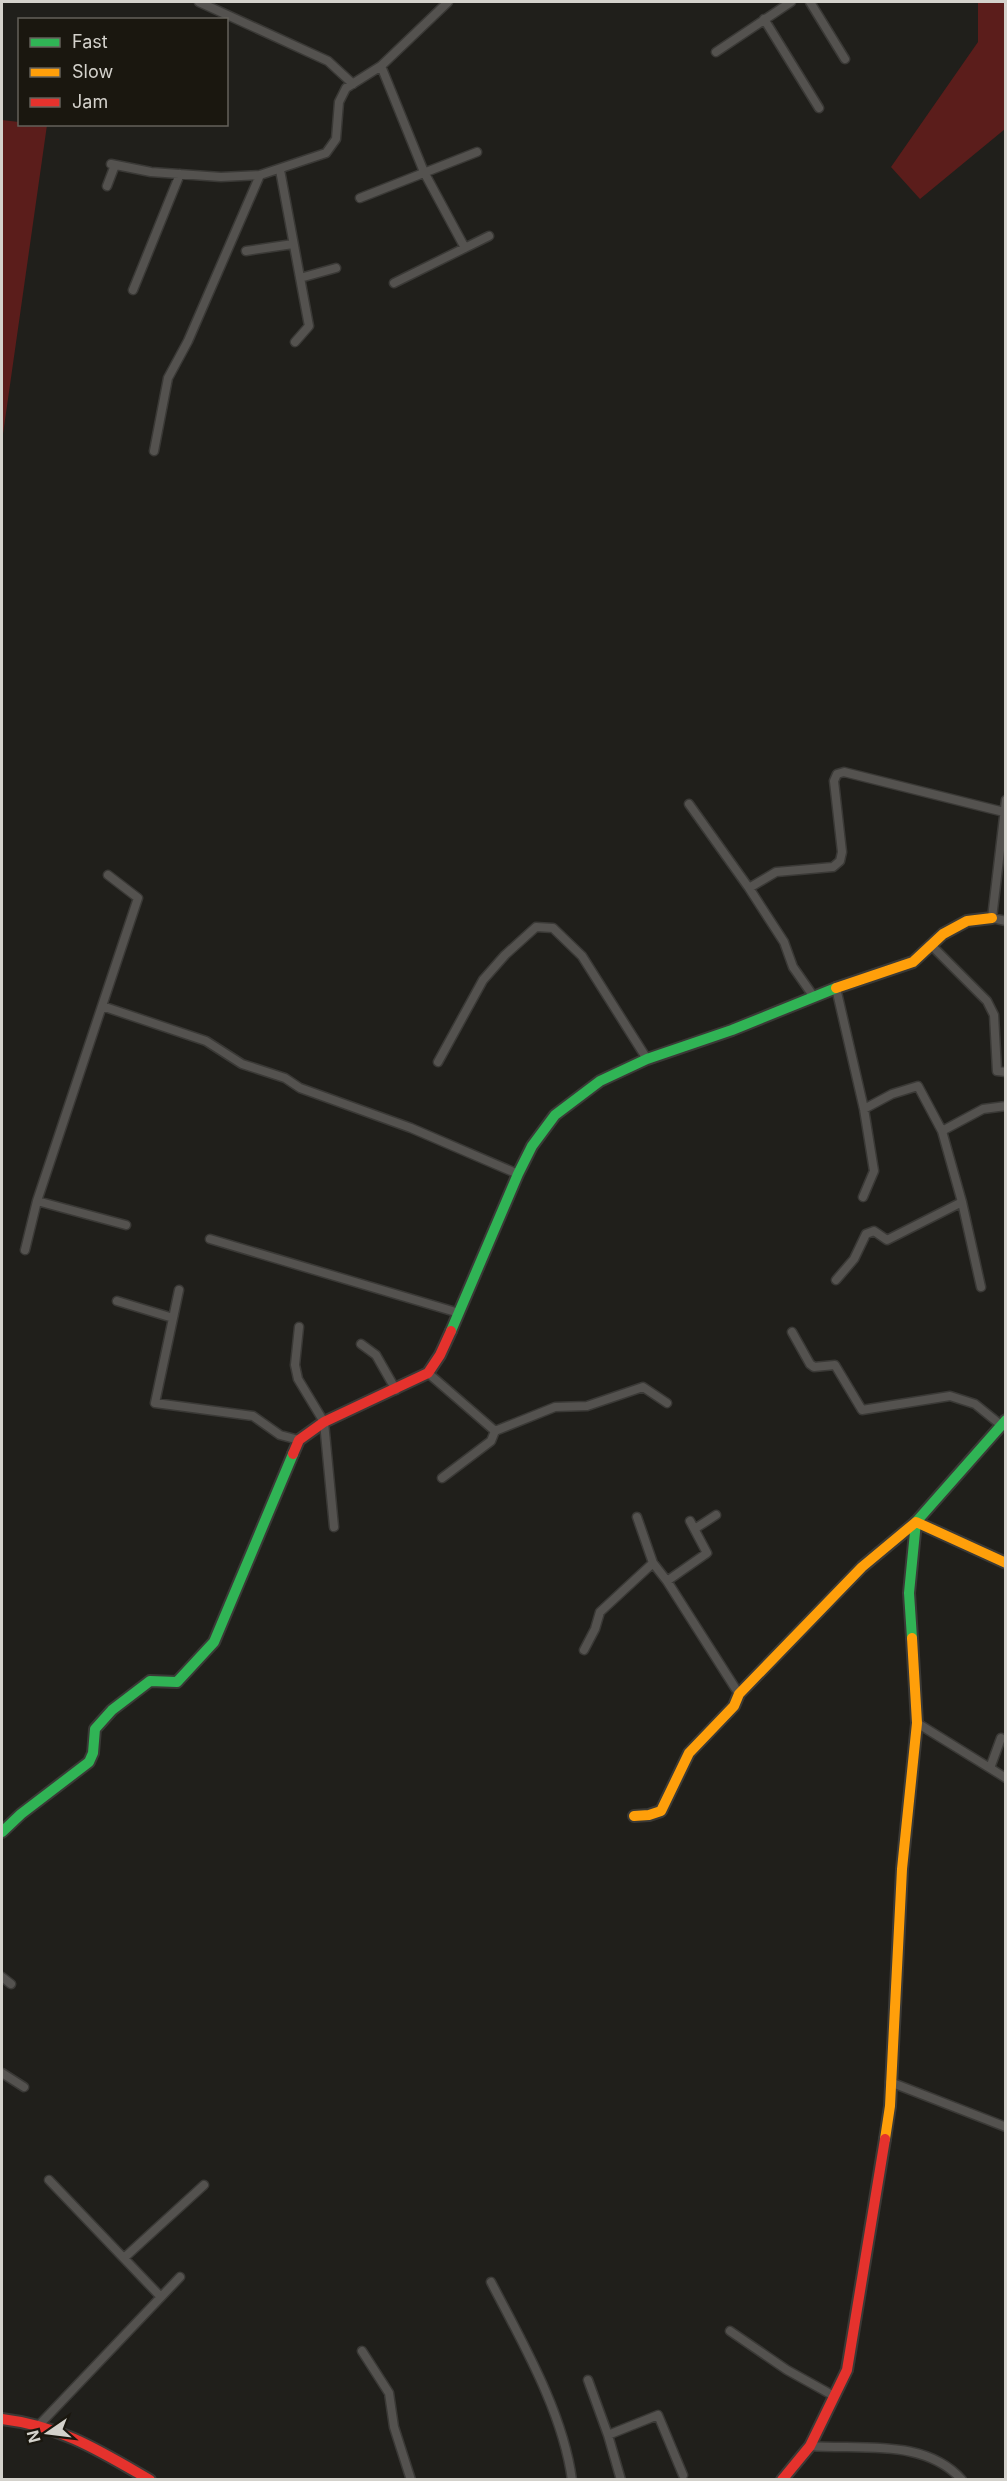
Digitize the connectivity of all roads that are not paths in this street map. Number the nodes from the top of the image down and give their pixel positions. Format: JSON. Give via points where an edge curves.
{"nodes":[{"id":1,"x":199,"y":2,"type":"edge"},
{"id":2,"x":448,"y":2,"type":"edge"},
{"id":3,"x":791,"y":2,"type":"edge"},
{"id":4,"x":810,"y":2,"type":"edge"},
{"id":5,"x":764,"y":19,"type":"junction"},
{"id":6,"x":716,"y":52,"type":"dead end"},
{"id":7,"x":845,"y":59,"type":"dead end"},
{"id":8,"x":381,"y":66,"type":"junction"},
{"id":9,"x":353,"y":84,"type":"junction"},
{"id":10,"x":819,"y":108,"type":"dead end"},
{"id":11,"x":477,"y":152,"type":"dead end"},
{"id":12,"x":280,"y":170,"type":"junction"},
{"id":13,"x":424,"y":172,"type":"junction"},
{"id":14,"x":180,"y":174,"type":"junction"},
{"id":15,"x":260,"y":175,"type":"junction"},
{"id":16,"x":107,"y":186,"type":"dead end"},
{"id":17,"x":360,"y":198,"type":"dead end"},
{"id":18,"x":489,"y":236,"type":"dead end"},
{"id":19,"x":294,"y":244,"type":"junction"},
{"id":20,"x":465,"y":248,"type":"junction"},
{"id":21,"x":246,"y":251,"type":"dead end"},
{"id":22,"x":336,"y":268,"type":"dead end"},
{"id":23,"x":300,"y":278,"type":"junction"},
{"id":24,"x":394,"y":283,"type":"dead end"},
{"id":25,"x":133,"y":290,"type":"dead end"},
{"id":26,"x":295,"y":342,"type":"dead end"},
{"id":27,"x":154,"y":451,"type":"dead end"},
{"id":28,"x":1005,"y":800,"type":"edge"},
{"id":29,"x":689,"y":804,"type":"dead end"},
{"id":30,"x":1004,"y":812,"type":"edge"},
{"id":31,"x":108,"y":875,"type":"dead end"},
{"id":32,"x":749,"y":888,"type":"junction"},
{"id":33,"x":992,"y":918,"type":"junction"},
{"id":34,"x":1005,"y":921,"type":"edge"},
{"id":35,"x":932,"y":946,"type":"junction"},
{"id":36,"x":836,"y":988,"type":"junction"},
{"id":37,"x":814,"y":997,"type":"junction"},
{"id":38,"x":102,"y":1006,"type":"junction"},
{"id":39,"x":647,"y":1059,"type":"junction"},
{"id":40,"x":438,"y":1062,"type":"dead end"},
{"id":41,"x":1005,"y":1072,"type":"edge"},
{"id":42,"x":1005,"y":1106,"type":"edge"},
{"id":43,"x":864,"y":1108,"type":"junction"},
{"id":44,"x":942,"y":1131,"type":"junction"},
{"id":45,"x":518,"y":1174,"type":"junction"},
{"id":46,"x":864,"y":1197,"type":"dead end"},
{"id":47,"x":37,"y":1201,"type":"junction"},
{"id":48,"x":962,"y":1202,"type":"junction"},
{"id":49,"x":126,"y":1225,"type":"dead end"},
{"id":50,"x":210,"y":1239,"type":"dead end"},
{"id":51,"x":25,"y":1250,"type":"dead end"},
{"id":52,"x":836,"y":1280,"type":"dead end"},
{"id":53,"x":981,"y":1287,"type":"dead end"},
{"id":54,"x":179,"y":1290,"type":"dead end"},
{"id":55,"x":117,"y":1301,"type":"dead end"},
{"id":56,"x":459,"y":1313,"type":"junction"},
{"id":57,"x":173,"y":1318,"type":"junction"},
{"id":58,"x":299,"y":1327,"type":"dead end"},
{"id":59,"x":792,"y":1332,"type":"dead end"},
{"id":60,"x":361,"y":1344,"type":"dead end"},
{"id":61,"x":428,"y":1373,"type":"junction"},
{"id":62,"x":396,"y":1390,"type":"junction"},
{"id":63,"x":667,"y":1403,"type":"dead end"},
{"id":64,"x":324,"y":1422,"type":"junction"},
{"id":65,"x":1003,"y":1422,"type":"edge"},
{"id":66,"x":495,"y":1431,"type":"junction"},
{"id":67,"x":299,"y":1440,"type":"junction"},
{"id":68,"x":442,"y":1478,"type":"dead end"},
{"id":69,"x":716,"y":1515,"type":"dead end"},
{"id":70,"x":637,"y":1517,"type":"dead end"},
{"id":71,"x":916,"y":1522,"type":"junction"},
{"id":72,"x":334,"y":1527,"type":"dead end"},
{"id":73,"x":653,"y":1563,"type":"junction"},
{"id":74,"x":1005,"y":1563,"type":"edge"},
{"id":75,"x":667,"y":1581,"type":"junction"},
{"id":76,"x":584,"y":1650,"type":"dead end"},
{"id":77,"x":739,"y":1694,"type":"junction"},
{"id":78,"x":916,"y":1723,"type":"junction"},
{"id":79,"x":1000,"y":1738,"type":"dead end"},
{"id":80,"x":990,"y":1768,"type":"junction"},
{"id":81,"x":1005,"y":1778,"type":"edge"},
{"id":82,"x":634,"y":1816,"type":"dead end"},
{"id":83,"x":2,"y":1832,"type":"edge"},
{"id":84,"x":2,"y":1977,"type":"edge"},
{"id":85,"x":11,"y":1984,"type":"dead end"},
{"id":86,"x":2,"y":2073,"type":"edge"},
{"id":87,"x":891,"y":2082,"type":"junction"},
{"id":88,"x":24,"y":2087,"type":"dead end"},
{"id":89,"x":1005,"y":2127,"type":"edge"},
{"id":90,"x":49,"y":2180,"type":"dead end"},
{"id":91,"x":204,"y":2185,"type":"dead end"},
{"id":92,"x":124,"y":2258,"type":"junction"},
{"id":93,"x":180,"y":2277,"type":"dead end"},
{"id":94,"x":491,"y":2282,"type":"dead end"},
{"id":95,"x":160,"y":2296,"type":"junction"},
{"id":96,"x":730,"y":2331,"type":"dead end"},
{"id":97,"x":362,"y":2351,"type":"dead end"},
{"id":98,"x":588,"y":2380,"type":"dead end"},
{"id":99,"x":834,"y":2396,"type":"junction"},
{"id":100,"x":2,"y":2419,"type":"edge"},
{"id":101,"x":40,"y":2424,"type":"junction"},
{"id":102,"x":608,"y":2435,"type":"junction"},
{"id":103,"x":810,"y":2446,"type":"junction"},
{"id":104,"x":683,"y":2475,"type":"dead end"},
{"id":105,"x":150,"y":2480,"type":"edge"},
{"id":106,"x":411,"y":2480,"type":"edge"},
{"id":107,"x":572,"y":2480,"type":"edge"},
{"id":108,"x":621,"y":2480,"type":"edge"},
{"id":109,"x":782,"y":2480,"type":"edge"},
{"id":110,"x":962,"y":2480,"type":"edge"}],
"edges":[{"from":1,"to":9,"type":"street","via":[[328,61]]},
{"from":2,"to":8,"type":"street"},
{"from":3,"to":5,"type":"street"},
{"from":4,"to":7,"type":"street"},
{"from":5,"to":6,"type":"street"},
{"from":5,"to":10,"type":"street"},
{"from":8,"to":9,"type":"street"},
{"from":8,"to":13,"type":"street"},
{"from":9,"to":12,"type":"street","via":[[341,95],[332,147],[326,153]]},
{"from":11,"to":13,"type":"street"},
{"from":12,"to":15,"type":"street"},
{"from":12,"to":19,"type":"street"},
{"from":13,"to":17,"type":"street"},
{"from":13,"to":20,"type":"street"},
{"from":14,"to":15,"type":"street"},
{"from":14,"to":16,"type":"street","via":[[113,164]]},
{"from":14,"to":25,"type":"street"},
{"from":15,"to":27,"type":"street","via":[[168,378]]},
{"from":18,"to":20,"type":"street"},
{"from":19,"to":21,"type":"street"},
{"from":19,"to":23,"type":"street"},
{"from":20,"to":24,"type":"street"},
{"from":22,"to":23,"type":"street"},
{"from":23,"to":26,"type":"street","via":[[309,326]]},
{"from":28,"to":30,"type":"street"},
{"from":29,"to":32,"type":"street"},
{"from":30,"to":32,"type":"street","via":[[844,772],[837,774],[834,781],[840,861],[833,867],[776,872]]},
{"from":30,"to":33,"type":"street"},
{"from":31,"to":38,"type":"street","via":[[138,898]]},
{"from":32,"to":37,"type":"street","via":[[784,942],[793,968]]},
{"from":33,"to":34,"type":"street"},
{"from":33,"to":35,"type":"street","via":[[967,921],[943,934]]},
{"from":35,"to":36,"type":"street","via":[[913,962]]},
{"from":35,"to":41,"type":"street","via":[[987,1001],[994,1014],[997,1071]]},
{"from":36,"to":37,"type":"street"},
{"from":36,"to":43,"type":"street"},
{"from":37,"to":39,"type":"street"},
{"from":38,"to":45,"type":"street","via":[[206,1041],[242,1064],[411,1128]]},
{"from":38,"to":47,"type":"street"},
{"from":39,"to":40,"type":"street","via":[[582,956],[553,928],[536,927],[483,980]]},
{"from":39,"to":45,"type":"street","via":[[600,1081],[555,1115],[532,1146]]},
{"from":42,"to":44,"type":"street","via":[[983,1109]]},
{"from":43,"to":44,"type":"street","via":[[918,1086]]},
{"from":43,"to":46,"type":"street","via":[[873,1171]]},
{"from":44,"to":48,"type":"street"},
{"from":45,"to":56,"type":"street"},
{"from":47,"to":49,"type":"street"},
{"from":47,"to":51,"type":"street"},
{"from":48,"to":52,"type":"street","via":[[887,1240],[874,1231],[866,1234],[854,1259]]},
{"from":48,"to":53,"type":"street"},
{"from":50,"to":56,"type":"street"},
{"from":54,"to":57,"type":"street"},
{"from":55,"to":57,"type":"street"},
{"from":56,"to":61,"type":"street"},
{"from":57,"to":67,"type":"street","via":[[155,1403],[253,1416],[280,1435]]},
{"from":58,"to":64,"type":"street","via":[[295,1365],[298,1379]]},
{"from":59,"to":65,"type":"street","via":[[810,1364],[835,1365],[862,1410],[950,1396],[975,1404]]},
{"from":60,"to":62,"type":"street","via":[[375,1355]]},
{"from":61,"to":62,"type":"street"},
{"from":61,"to":66,"type":"street"},
{"from":62,"to":64,"type":"street"},
{"from":63,"to":66,"type":"street","via":[[643,1388],[587,1406],[555,1407]]},
{"from":64,"to":67,"type":"street"},
{"from":64,"to":72,"type":"street"},
{"from":65,"to":71,"type":"street"},
{"from":66,"to":68,"type":"street","via":[[491,1441]]},
{"from":67,"to":83,"type":"street","via":[[214,1642],[177,1682],[148,1682],[114,1708],[95,1729],[94,1752],[86,1765],[13,1819]]},
{"from":69,"to":75,"type":"street","via":[[693,1525],[707,1553]]},
{"from":70,"to":73,"type":"street"},
{"from":71,"to":74,"type":"street"},
{"from":71,"to":77,"type":"street","via":[[862,1567]]},
{"from":71,"to":78,"type":"street","via":[[909,1593]]},
{"from":73,"to":75,"type":"street"},
{"from":73,"to":76,"type":"street","via":[[600,1612]]},
{"from":75,"to":77,"type":"street"},
{"from":77,"to":82,"type":"street","via":[[734,1706],[689,1753],[660,1811]]},
{"from":78,"to":80,"type":"street"},
{"from":78,"to":87,"type":"street","via":[[902,1869]]},
{"from":79,"to":80,"type":"street"},
{"from":80,"to":81,"type":"street"},
{"from":84,"to":85,"type":"street"},
{"from":86,"to":88,"type":"street"},
{"from":87,"to":89,"type":"street"},
{"from":87,"to":99,"type":"street","via":[[847,2370]]},
{"from":90,"to":92,"type":"street"},
{"from":91,"to":92,"type":"street"},
{"from":92,"to":95,"type":"street"},
{"from":93,"to":95,"type":"street"},
{"from":94,"to":107,"type":"street","via":[[545,2392],[569,2459]]},
{"from":95,"to":101,"type":"street"},
{"from":96,"to":99,"type":"street"},
{"from":97,"to":106,"type":"street","via":[[389,2393],[394,2427]]},
{"from":98,"to":102,"type":"street"},
{"from":99,"to":103,"type":"street"},
{"from":100,"to":101,"type":"street"},
{"from":101,"to":105,"type":"street","via":[[90,2443]]},
{"from":102,"to":104,"type":"street","via":[[658,2415]]},
{"from":102,"to":108,"type":"street"},
{"from":103,"to":109,"type":"street"},
{"from":103,"to":110,"type":"street","via":[[910,2450],[952,2468]]}]}
